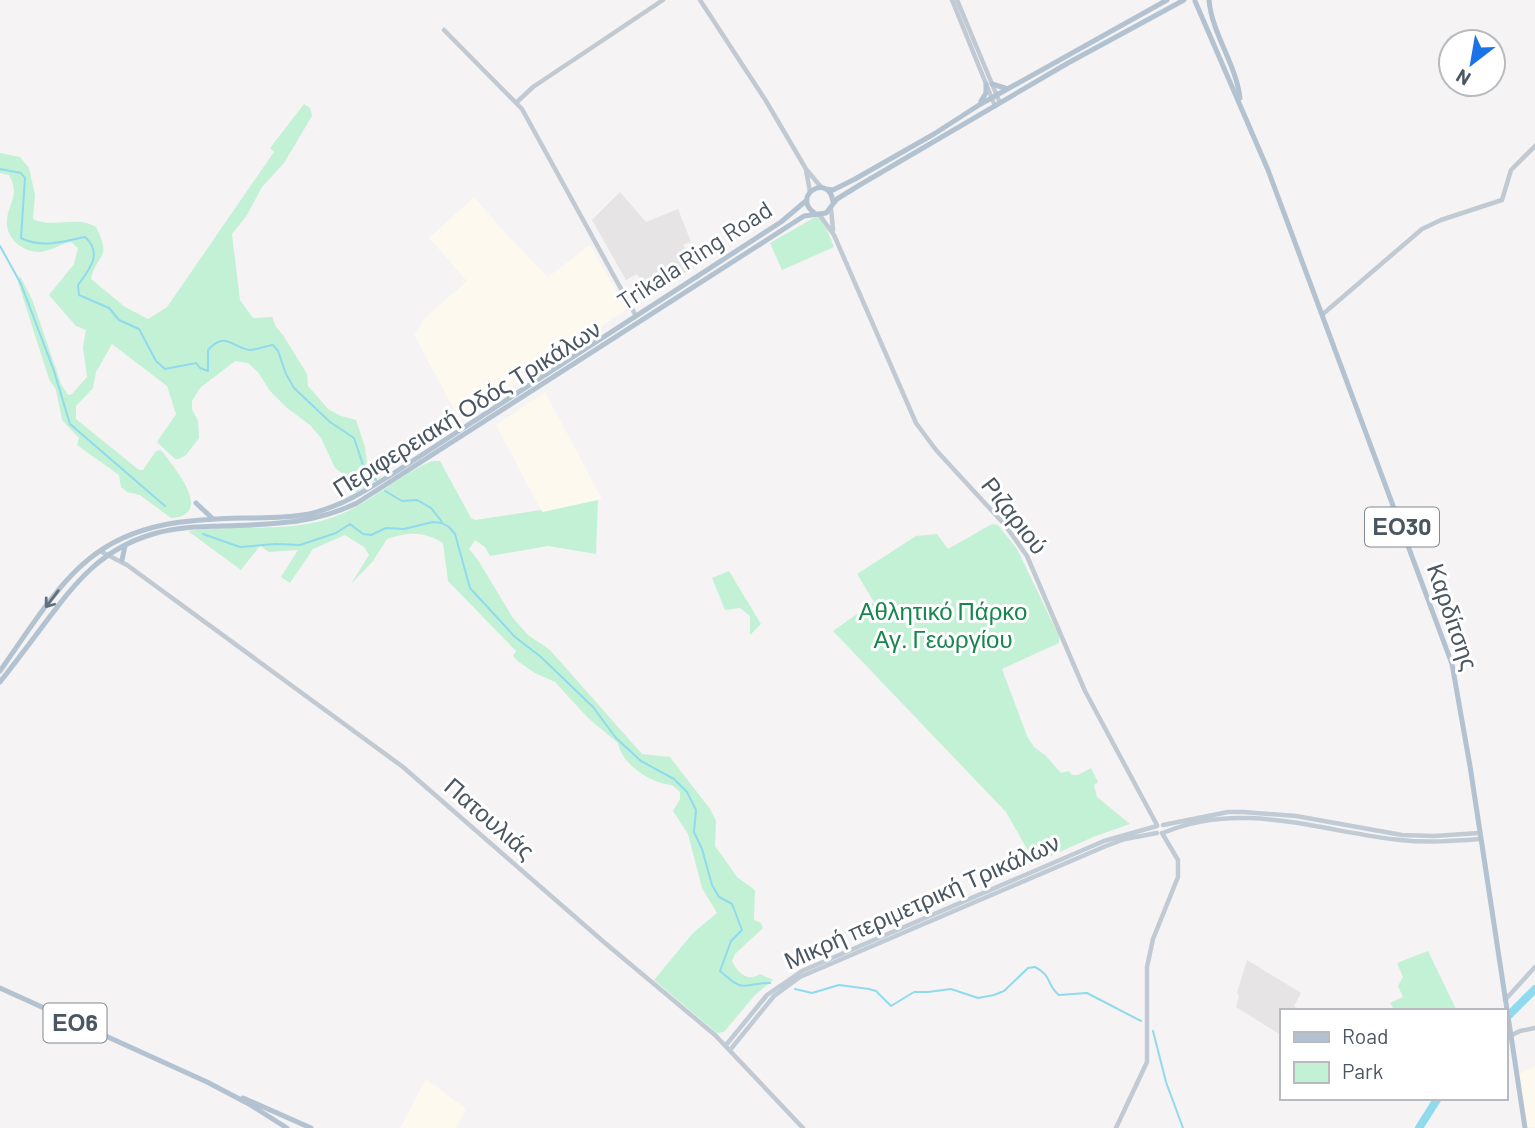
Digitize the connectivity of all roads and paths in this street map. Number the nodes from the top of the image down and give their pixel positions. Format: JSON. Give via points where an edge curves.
{"nodes":[{"id":1,"x":663,"y":0,"type":"edge"},
{"id":2,"x":700,"y":0,"type":"edge"},
{"id":3,"x":954,"y":0,"type":"edge"},
{"id":4,"x":1167,"y":0,"type":"edge"},
{"id":5,"x":1184,"y":0,"type":"edge"},
{"id":6,"x":1195,"y":0,"type":"edge"},
{"id":7,"x":1207,"y":1,"type":"edge"},
{"id":8,"x":444,"y":30,"type":"dead end"},
{"id":9,"x":989,"y":84,"type":"junction"},
{"id":10,"x":1009,"y":88,"type":"junction"},
{"id":11,"x":994,"y":96,"type":"junction"},
{"id":12,"x":1240,"y":101,"type":"junction"},
{"id":13,"x":517,"y":102,"type":"junction"},
{"id":14,"x":979,"y":105,"type":"junction"},
{"id":15,"x":997,"y":105,"type":"junction"},
{"id":16,"x":1535,"y":146,"type":"edge"},
{"id":17,"x":806,"y":169,"type":"junction"},
{"id":18,"x":824,"y":189,"type":"junction"},
{"id":19,"x":810,"y":192,"type":"junction"},
{"id":20,"x":807,"y":200,"type":"junction"},
{"id":21,"x":832,"y":206,"type":"junction"},
{"id":22,"x":818,"y":214,"type":"junction"},
{"id":23,"x":834,"y":235,"type":"junction"},
{"id":24,"x":1323,"y":314,"type":"junction"},
{"id":25,"x":636,"y":316,"type":"junction"},
{"id":26,"x":196,"y":503,"type":"dead end"},
{"id":27,"x":215,"y":519,"type":"junction"},
{"id":28,"x":126,"y":545,"type":"junction"},
{"id":29,"x":103,"y":549,"type":"junction"},
{"id":30,"x":110,"y":554,"type":"junction"},
{"id":31,"x":122,"y":559,"type":"junction"},
{"id":32,"x":127,"y":565,"type":"junction"},
{"id":33,"x":0,"y":671,"type":"edge"},
{"id":34,"x":0,"y":682,"type":"edge"},
{"id":35,"x":1159,"y":825,"type":"junction"},
{"id":36,"x":1161,"y":833,"type":"junction"},
{"id":37,"x":1480,"y":836,"type":"junction"},
{"id":38,"x":1535,"y":967,"type":"edge"},
{"id":39,"x":0,"y":988,"type":"edge"},
{"id":40,"x":1505,"y":1004,"type":"junction"},
{"id":41,"x":1506,"y":1009,"type":"edge"},
{"id":42,"x":1507,"y":1017,"type":"edge"},
{"id":43,"x":1535,"y":1028,"type":"edge"},
{"id":44,"x":1510,"y":1036,"type":"junction"},
{"id":45,"x":728,"y":1048,"type":"junction"},
{"id":46,"x":234,"y":1096,"type":"junction"},
{"id":47,"x":286,"y":1128,"type":"edge"},
{"id":48,"x":311,"y":1128,"type":"edge"},
{"id":49,"x":803,"y":1128,"type":"edge"},
{"id":50,"x":1116,"y":1128,"type":"edge"},
{"id":51,"x":1525,"y":1128,"type":"edge"}],
"edges":[{"from":1,"to":13,"type":"street"},
{"from":2,"to":17,"type":"street"},
{"from":3,"to":9,"type":"street"},
{"from":4,"to":10,"type":"main road"},
{"from":5,"to":15,"type":"main road"},
{"from":6,"to":7,"type":"main road","number":"ΕΟ30"},
{"from":6,"to":12,"type":"main road","name":"Καρδίτσης","number":"ΕΟ30"},
{"from":7,"to":12,"type":"main road","name":"Καρδίτσης","number":"ΕΟ30"},
{"from":8,"to":13,"type":"street"},
{"from":9,"to":10,"type":"main road"},
{"from":9,"to":11,"type":"street"},
{"from":9,"to":14,"type":"main road"},
{"from":10,"to":11,"type":"main road"},
{"from":11,"to":14,"type":"main road"},
{"from":11,"to":15,"type":"street"},
{"from":12,"to":24,"type":"main road","name":"Καρδίτσης","number":"ΕΟ30"},
{"from":13,"to":25,"type":"street"},
{"from":14,"to":18,"type":"main road","via":[[855,179],[833,190]]},
{"from":15,"to":21,"type":"main road","via":[[851,190]]},
{"from":16,"to":24,"type":"street","via":[[1509,172],[1502,200],[1425,228]]},
{"from":17,"to":18,"type":"street"},
{"from":17,"to":19,"type":"street"},
{"from":18,"to":19,"type":"main road"},
{"from":18,"to":21,"type":"main road","via":[[833,197]]},
{"from":19,"to":20,"type":"main road"},
{"from":20,"to":22,"type":"main road","via":[[810,210]]},
{"from":20,"to":25,"type":"main road","name":"Trikala Ring Road","via":[[781,222]]},
{"from":21,"to":22,"type":"main road"},
{"from":21,"to":23,"type":"street","name":"Ριζαριού"},
{"from":22,"to":23,"type":"street","name":"Ριζαριού"},
{"from":22,"to":28,"type":"main road","name":"Περιφερειακή Οδός Τρικάλων","via":[[804,216],[347,508],[294,523],[168,530]]},
{"from":23,"to":35,"type":"street","name":"Ριζαριού","via":[[916,423],[1027,556],[1089,699]]},
{"from":24,"to":37,"type":"main road","name":"Καρδίτσης","number":"ΕΟ30","via":[[1446,645],[1459,695]]},
{"from":25,"to":27,"type":"main road","name":"Trikala Ring Road","via":[[344,502],[292,517]]},
{"from":26,"to":27,"type":"main road"},
{"from":27,"to":29,"type":"main road","name":"Trikala Ring Road","via":[[159,525]]},
{"from":28,"to":30,"type":"main road","name":"Περιφερειακή Οδός Τρικάλων"},
{"from":28,"to":31,"type":"main road"},
{"from":29,"to":30,"type":"street"},
{"from":29,"to":33,"type":"main road","name":"Trikala Ring Road","one_way":true,"via":[[71,575]]},
{"from":30,"to":31,"type":"street","name":"Πατουλιάς"},
{"from":30,"to":32,"type":"street","name":"Πατουλιάς"},
{"from":30,"to":34,"type":"main road","name":"Περιφερειακή Οδός Τρικάλων","via":[[80,578]]},
{"from":31,"to":32,"type":"street","name":"Πατουλιάς"},
{"from":32,"to":45,"type":"street","name":"Πατουλιάς","via":[[403,767]]},
{"from":35,"to":36,"type":"main road"},
{"from":35,"to":36,"type":"main road","via":[[1165,828]]},
{"from":35,"to":37,"type":"main road","name":"Μικρή περιμετρική Τρικάλων","via":[[1252,812],[1402,835]]},
{"from":35,"to":45,"type":"main road","name":"Μικρή περιμετρική Τρικάλων","via":[[1107,839],[796,973],[767,995]]},
{"from":36,"to":37,"type":"main road","name":"Μικρή περιμετρική Τρικάλων","via":[[1246,817],[1401,841]]},
{"from":36,"to":45,"type":"main road","name":"Μικρή περιμετρική Τρικάλων","via":[[1113,843],[804,975],[774,996]]},
{"from":36,"to":50,"type":"street","via":[[1178,860],[1178,877],[1149,955],[1147,1062]]},
{"from":37,"to":40,"type":"main road","name":"Καρδίτσης","number":"ΕΟ30"},
{"from":38,"to":40,"type":"main road"},
{"from":39,"to":46,"type":"main road","number":"ΕΟ6"},
{"from":40,"to":41,"type":"main road","name":"Καρδίτσης","number":"ΕΟ30"},
{"from":42,"to":44,"type":"main road","name":"Καρδίτσης","number":"ΕΟ30"},
{"from":43,"to":44,"type":"street"},
{"from":44,"to":51,"type":"main road","name":"Καρδίτσης","number":"ΕΟ30"},
{"from":45,"to":49,"type":"street","name":"Πατουλιάς"},
{"from":46,"to":47,"type":"main road","number":"ΕΟ6"},
{"from":46,"to":48,"type":"main road"}]}
